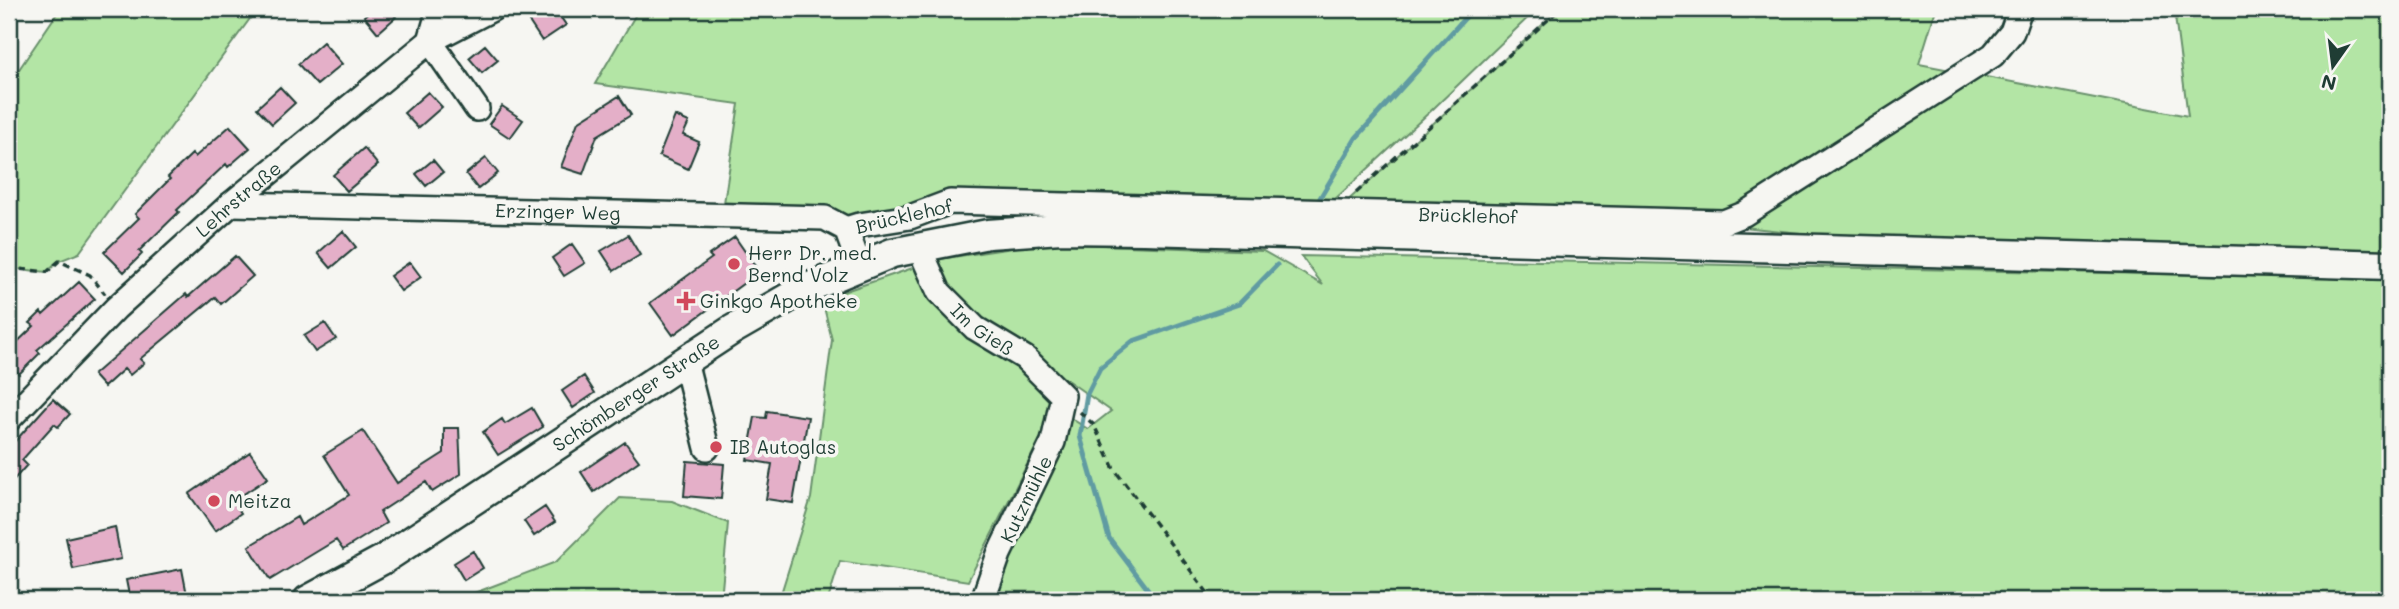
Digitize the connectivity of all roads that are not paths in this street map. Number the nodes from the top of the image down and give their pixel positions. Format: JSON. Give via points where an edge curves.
{"nodes":[{"id":1,"x":439,"y":9,"type":"edge"},
{"id":2,"x":492,"y":9,"type":"edge"},
{"id":3,"x":2020,"y":9,"type":"edge"},
{"id":4,"x":430,"y":41,"type":"junction"},
{"id":5,"x":477,"y":109,"type":"dead end"},
{"id":6,"x":231,"y":204,"type":"junction"},
{"id":7,"x":846,"y":229,"type":"junction"},
{"id":8,"x":919,"y":247,"type":"junction"},
{"id":9,"x":859,"y":265,"type":"junction"},
{"id":10,"x":2390,"y":265,"type":"edge"},
{"id":11,"x":685,"y":361,"type":"junction"},
{"id":12,"x":1063,"y":396,"type":"joint"},
{"id":13,"x":9,"y":419,"type":"edge"},
{"id":14,"x":707,"y":448,"type":"dead end"},
{"id":15,"x":307,"y":600,"type":"edge"},
{"id":16,"x":983,"y":600,"type":"edge"}],
"edges":[{"from":1,"to":4,"type":"street"},
{"from":2,"to":4,"type":"street","name":"Lehrstraße"},
{"from":3,"to":7,"type":"street","name":"Brücklehof","via":[[2012,32],[1993,55],[1744,214],[1724,222],[950,202],[910,217]]},
{"from":4,"to":5,"type":"street"},
{"from":4,"to":6,"type":"street","name":"Lehrstraße"},
{"from":6,"to":7,"type":"street","name":"Erzinger Weg","via":[[825,218]]},
{"from":6,"to":13,"type":"street","name":"Lehrstraße","via":[[116,308]]},
{"from":7,"to":9,"type":"street"},
{"from":8,"to":9,"type":"main road","name":"Schömberger Straße"},
{"from":8,"to":10,"type":"main road","name":"Schömberger Straße","via":[[988,234],[1144,230]]},
{"from":8,"to":12,"type":"street","name":"Im Gieß","via":[[939,292],[975,328],[1025,358]]},
{"from":9,"to":11,"type":"main road","name":"Schömberger Straße","via":[[800,290]]},
{"from":11,"to":14,"type":"street"},
{"from":11,"to":15,"type":"main road","name":"Schömberger Straße","via":[[384,559]]},
{"from":12,"to":16,"type":"street","name":"Kutzmühle","via":[[1053,442],[999,554]]}]}
